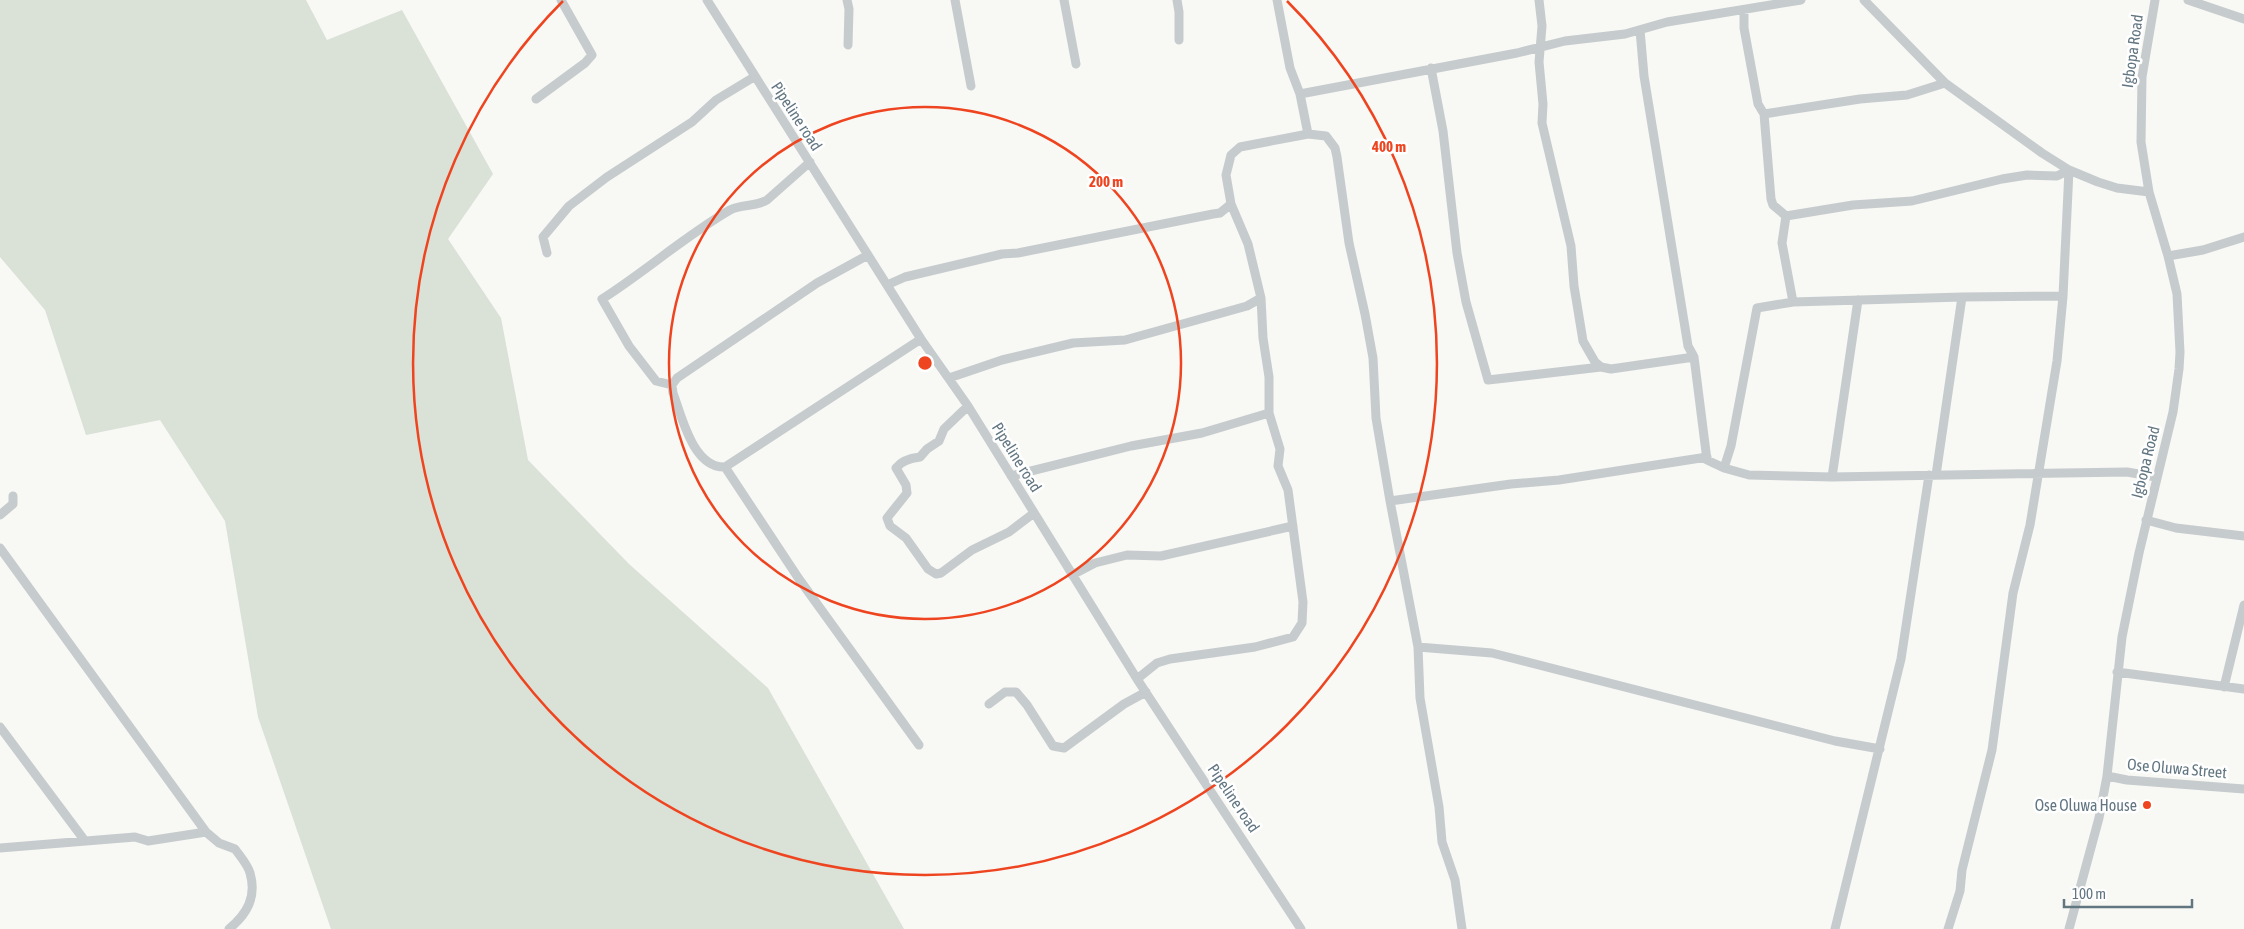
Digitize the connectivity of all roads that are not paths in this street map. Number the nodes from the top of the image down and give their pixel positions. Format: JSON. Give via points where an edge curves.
{"nodes":[{"id":1,"x":562,"y":0,"type":"edge"},
{"id":2,"x":707,"y":0,"type":"edge"},
{"id":3,"x":848,"y":0,"type":"edge"},
{"id":4,"x":955,"y":0,"type":"edge"},
{"id":5,"x":1064,"y":0,"type":"edge"},
{"id":6,"x":1177,"y":0,"type":"edge"},
{"id":7,"x":1277,"y":0,"type":"edge"},
{"id":8,"x":1539,"y":0,"type":"edge"},
{"id":9,"x":1801,"y":0,"type":"edge"},
{"id":10,"x":1864,"y":0,"type":"edge"},
{"id":11,"x":2155,"y":0,"type":"edge"},
{"id":12,"x":2188,"y":0,"type":"edge"},
{"id":13,"x":1744,"y":10,"type":"junction"},
{"id":14,"x":2244,"y":19,"type":"edge"},
{"id":15,"x":1640,"y":30,"type":"junction"},
{"id":16,"x":1179,"y":40,"type":"dead end"},
{"id":17,"x":848,"y":45,"type":"dead end"},
{"id":18,"x":1539,"y":46,"type":"junction"},
{"id":19,"x":1076,"y":64,"type":"dead end"},
{"id":20,"x":1431,"y":68,"type":"junction"},
{"id":21,"x":754,"y":77,"type":"junction"},
{"id":22,"x":1945,"y":83,"type":"junction"},
{"id":23,"x":971,"y":86,"type":"dead end"},
{"id":24,"x":1300,"y":94,"type":"junction"},
{"id":25,"x":536,"y":99,"type":"dead end"},
{"id":26,"x":1764,"y":114,"type":"junction"},
{"id":27,"x":1308,"y":134,"type":"junction"},
{"id":28,"x":810,"y":162,"type":"junction"},
{"id":29,"x":2069,"y":170,"type":"junction"},
{"id":30,"x":2149,"y":192,"type":"junction"},
{"id":31,"x":1231,"y":204,"type":"junction"},
{"id":32,"x":1786,"y":216,"type":"junction"},
{"id":33,"x":2244,"y":238,"type":"edge"},
{"id":34,"x":547,"y":253,"type":"dead end"},
{"id":35,"x":868,"y":255,"type":"junction"},
{"id":36,"x":2168,"y":256,"type":"junction"},
{"id":37,"x":887,"y":285,"type":"junction"},
{"id":38,"x":2063,"y":296,"type":"junction"},
{"id":39,"x":1962,"y":297,"type":"junction"},
{"id":40,"x":1261,"y":298,"type":"junction"},
{"id":41,"x":1858,"y":300,"type":"junction"},
{"id":42,"x":1793,"y":302,"type":"junction"},
{"id":43,"x":921,"y":339,"type":"junction"},
{"id":44,"x":1694,"y":357,"type":"junction"},
{"id":45,"x":1601,"y":367,"type":"junction"},
{"id":46,"x":949,"y":378,"type":"junction"},
{"id":47,"x":672,"y":385,"type":"junction"},
{"id":48,"x":968,"y":406,"type":"junction"},
{"id":49,"x":1269,"y":413,"type":"junction"},
{"id":50,"x":1707,"y":457,"type":"junction"},
{"id":51,"x":725,"y":467,"type":"junction"},
{"id":52,"x":1724,"y":468,"type":"junction"},
{"id":53,"x":2037,"y":473,"type":"junction"},
{"id":54,"x":1932,"y":475,"type":"junction"},
{"id":55,"x":1011,"y":476,"type":"junction"},
{"id":56,"x":1832,"y":477,"type":"junction"},
{"id":57,"x":2156,"y":477,"type":"junction"},
{"id":58,"x":13,"y":496,"type":"dead end"},
{"id":59,"x":1390,"y":501,"type":"junction"},
{"id":60,"x":1034,"y":513,"type":"junction"},
{"id":61,"x":0,"y":515,"type":"edge"},
{"id":62,"x":2146,"y":520,"type":"junction"},
{"id":63,"x":1292,"y":526,"type":"junction"},
{"id":64,"x":2244,"y":536,"type":"edge"},
{"id":65,"x":0,"y":548,"type":"edge"},
{"id":66,"x":1072,"y":575,"type":"junction"},
{"id":67,"x":2244,"y":606,"type":"edge"},
{"id":68,"x":1418,"y":647,"type":"junction"},
{"id":69,"x":2117,"y":672,"type":"junction"},
{"id":70,"x":1137,"y":679,"type":"junction"},
{"id":71,"x":2224,"y":687,"type":"junction"},
{"id":72,"x":2244,"y":689,"type":"edge"},
{"id":73,"x":1146,"y":692,"type":"junction"},
{"id":74,"x":989,"y":704,"type":"dead end"},
{"id":75,"x":0,"y":727,"type":"edge"},
{"id":76,"x":919,"y":745,"type":"dead end"},
{"id":77,"x":1880,"y":748,"type":"junction"},
{"id":78,"x":2107,"y":776,"type":"junction"},
{"id":79,"x":2244,"y":789,"type":"edge"},
{"id":80,"x":206,"y":832,"type":"junction"},
{"id":81,"x":85,"y":841,"type":"junction"},
{"id":82,"x":0,"y":848,"type":"edge"},
{"id":83,"x":229,"y":929,"type":"edge"},
{"id":84,"x":1301,"y":929,"type":"edge"},
{"id":85,"x":1462,"y":929,"type":"edge"},
{"id":86,"x":1835,"y":929,"type":"edge"},
{"id":87,"x":1948,"y":929,"type":"edge"},
{"id":88,"x":2070,"y":929,"type":"edge"}],
"edges":[{"from":1,"to":25,"type":"street","via":[[592,55]]},
{"from":2,"to":21,"type":"street","name":"Pipeline road"},
{"from":3,"to":17,"type":"street"},
{"from":4,"to":23,"type":"street"},
{"from":5,"to":19,"type":"street"},
{"from":6,"to":16,"type":"street"},
{"from":7,"to":24,"type":"street","via":[[1290,68]]},
{"from":8,"to":18,"type":"street","via":[[1542,26]]},
{"from":9,"to":13,"type":"street"},
{"from":10,"to":22,"type":"street"},
{"from":11,"to":30,"type":"street","name":"Igbopa Road","via":[[2142,77],[2141,142]]},
{"from":12,"to":14,"type":"street"},
{"from":13,"to":15,"type":"street","via":[[1667,22]]},
{"from":13,"to":26,"type":"street","via":[[1744,28],[1758,104]]},
{"from":15,"to":18,"type":"street"},
{"from":15,"to":44,"type":"street","via":[[1644,76],[1688,346]]},
{"from":18,"to":20,"type":"street"},
{"from":18,"to":45,"type":"street","via":[[1544,104],[1542,123],[1571,246],[1579,328],[1588,353]]},
{"from":20,"to":24,"type":"street"},
{"from":20,"to":45,"type":"street","via":[[1443,131],[1457,253],[1466,302],[1488,380]]},
{"from":21,"to":28,"type":"street","name":"Pipeline road"},
{"from":21,"to":34,"type":"street","via":[[716,100],[692,122],[607,177],[569,206],[543,237]]},
{"from":22,"to":26,"type":"street","via":[[1906,95]]},
{"from":22,"to":29,"type":"street"},
{"from":24,"to":27,"type":"street"},
{"from":26,"to":32,"type":"street","via":[[1771,200]]},
{"from":27,"to":31,"type":"street","via":[[1240,146],[1231,155],[1226,175]]},
{"from":27,"to":59,"type":"street","via":[[1326,136],[1338,157],[1349,243],[1373,358],[1376,418]]},
{"from":28,"to":35,"type":"street","name":"Pipeline road"},
{"from":28,"to":47,"type":"street","via":[[767,200],[732,209],[602,299],[629,346],[656,381]]},
{"from":29,"to":30,"type":"street","via":[[2117,188]]},
{"from":29,"to":32,"type":"street","via":[[2058,176],[2027,175],[2002,179],[1912,201],[1853,205]]},
{"from":29,"to":38,"type":"street"},
{"from":30,"to":36,"type":"street","name":"Igbopa Road"},
{"from":31,"to":37,"type":"street","via":[[1220,213],[1002,254],[905,277]]},
{"from":31,"to":40,"type":"street","via":[[1248,244]]},
{"from":32,"to":42,"type":"street","via":[[1782,243]]},
{"from":33,"to":36,"type":"street"},
{"from":35,"to":37,"type":"street","name":"Pipeline road"},
{"from":35,"to":47,"type":"street","via":[[817,283],[677,378]]},
{"from":36,"to":57,"type":"street","name":"Igbopa Road","via":[[2177,294],[2180,352],[2173,412]]},
{"from":37,"to":43,"type":"street","name":"Pipeline road"},
{"from":38,"to":39,"type":"street"},
{"from":38,"to":53,"type":"street","via":[[2057,361]]},
{"from":39,"to":41,"type":"street"},
{"from":39,"to":54,"type":"street"},
{"from":40,"to":46,"type":"street","via":[[1247,306],[1136,337],[1073,343],[1002,360]]},
{"from":40,"to":49,"type":"street"},
{"from":41,"to":42,"type":"street"},
{"from":41,"to":56,"type":"street"},
{"from":42,"to":52,"type":"street","via":[[1757,308]]},
{"from":43,"to":46,"type":"street","name":"Pipeline road"},
{"from":43,"to":51,"type":"street"},
{"from":44,"to":45,"type":"street"},
{"from":44,"to":50,"type":"street"},
{"from":46,"to":48,"type":"street","name":"Pipeline road"},
{"from":47,"to":51,"type":"street","via":[[700,456],[715,467]]},
{"from":48,"to":55,"type":"street","name":"Pipeline road"},
{"from":48,"to":60,"type":"street","via":[[944,429],[939,441],[920,457],[909,458],[896,468],[907,493],[887,518],[890,526],[906,538],[928,569],[936,574],[972,550],[1009,532]]},
{"from":49,"to":55,"type":"street","via":[[1202,433],[1131,446]]},
{"from":49,"to":63,"type":"street","via":[[1280,449],[1278,466],[1288,490]]},
{"from":50,"to":52,"type":"street"},
{"from":50,"to":59,"type":"street"},
{"from":51,"to":76,"type":"street","via":[[799,580]]},
{"from":52,"to":56,"type":"street","via":[[1749,475]]},
{"from":53,"to":54,"type":"street"},
{"from":53,"to":57,"type":"street","via":[[2127,472]]},
{"from":53,"to":87,"type":"street","via":[[2030,525],[2013,593],[1992,750],[1962,870],[1960,891]]},
{"from":54,"to":56,"type":"street"},
{"from":54,"to":77,"type":"street","via":[[1901,659]]},
{"from":55,"to":60,"type":"street","name":"Pipeline road"},
{"from":57,"to":62,"type":"street","name":"Igbopa Road"},
{"from":58,"to":61,"type":"street","via":[[13,504]]},
{"from":59,"to":68,"type":"street"},
{"from":60,"to":66,"type":"street","name":"Pipeline road"},
{"from":62,"to":64,"type":"street","via":[[2176,528]]},
{"from":62,"to":69,"type":"street","name":"Igbopa Road"},
{"from":63,"to":66,"type":"street","via":[[1162,556],[1126,555],[1095,563]]},
{"from":63,"to":70,"type":"street","via":[[1303,602],[1302,623],[1293,637],[1255,647],[1170,659],[1157,663]]},
{"from":65,"to":80,"type":"street"},
{"from":66,"to":70,"type":"street","name":"Pipeline road"},
{"from":67,"to":71,"type":"street"},
{"from":68,"to":77,"type":"street","via":[[1492,653],[1835,741]]},
{"from":68,"to":85,"type":"street","via":[[1420,698],[1442,842],[1455,880]]},
{"from":69,"to":71,"type":"street"},
{"from":69,"to":78,"type":"street","name":"Igbopa Road"},
{"from":70,"to":73,"type":"street","name":"Pipeline road"},
{"from":71,"to":72,"type":"street"},
{"from":73,"to":74,"type":"street","via":[[1064,748],[1053,746],[1016,692],[1005,692]]},
{"from":73,"to":84,"type":"street","name":"Pipeline road"},
{"from":75,"to":81,"type":"street"},
{"from":77,"to":86,"type":"street"},
{"from":78,"to":79,"type":"street","name":"Ose Oluwa Street"},
{"from":78,"to":88,"type":"street","name":"Igbopa Road"},
{"from":80,"to":81,"type":"street","via":[[148,842],[135,837]]},
{"from":80,"to":83,"type":"street","via":[[219,844],[235,849],[250,872],[252,898],[243,917]]},
{"from":81,"to":82,"type":"street"}]}
